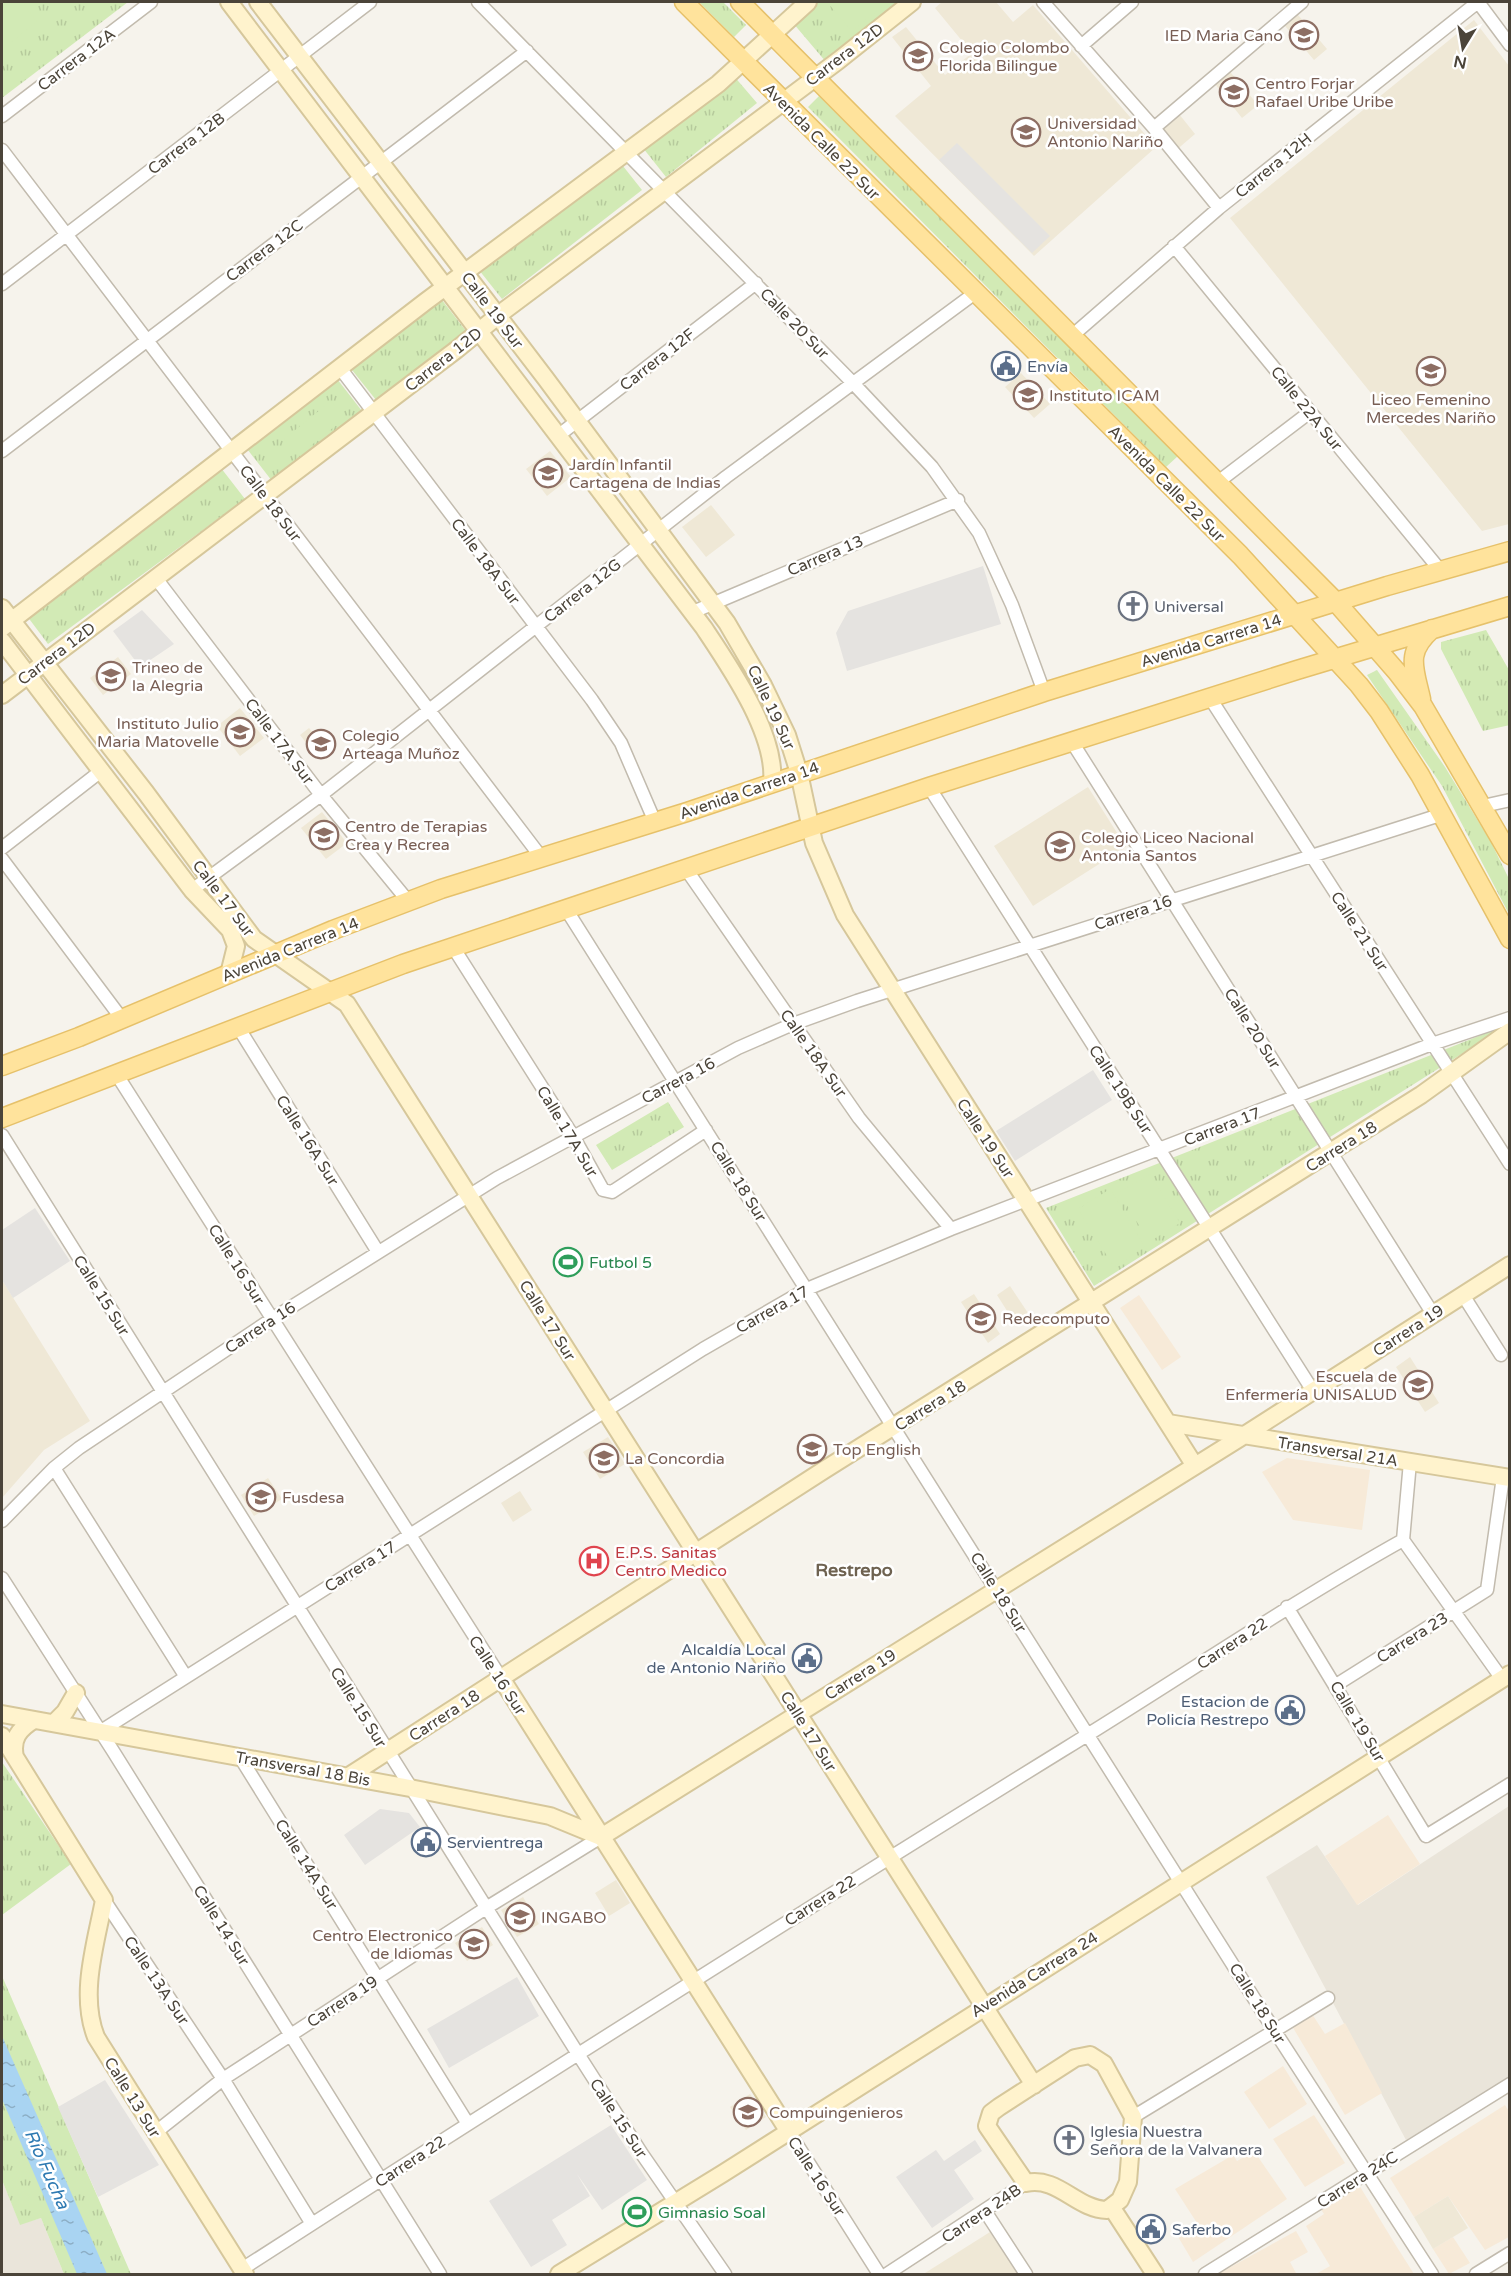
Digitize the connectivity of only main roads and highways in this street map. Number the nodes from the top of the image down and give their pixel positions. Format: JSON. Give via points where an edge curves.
{"nodes":[{"id":1,"x":684,"y":2,"type":"edge"},
{"id":2,"x":740,"y":2,"type":"edge"},
{"id":3,"x":1509,"y":551,"type":"edge"},
{"id":4,"x":1336,"y":602,"type":"junction"},
{"id":5,"x":1509,"y":606,"type":"edge"},
{"id":6,"x":1296,"y":614,"type":"junction"},
{"id":7,"x":1433,"y":629,"type":"junction"},
{"id":8,"x":1375,"y":646,"type":"junction"},
{"id":9,"x":1335,"y":658,"type":"junction"},
{"id":10,"x":1423,"y":706,"type":"junction"},
{"id":11,"x":1509,"y":855,"type":"edge"},
{"id":12,"x":1509,"y":939,"type":"edge"},
{"id":13,"x":2,"y":1066,"type":"edge"},
{"id":14,"x":2,"y":1118,"type":"edge"}],
"edges":[{"from":1,"to":6,"type":"main road","name":"Avenida Calle 22 Sur"},
{"from":2,"to":4,"type":"main road"},
{"from":3,"to":4,"type":"main road","name":"Avenida Carrera 14"},
{"from":4,"to":6,"type":"main road","name":"Avenida Carrera 14"},
{"from":4,"to":8,"type":"main road"},
{"from":5,"to":7,"type":"main road"},
{"from":6,"to":9,"type":"main road","name":"Avenida Calle 22 Sur"},
{"from":6,"to":13,"type":"main road","name":"Avenida Carrera 14","via":[[1044,692],[408,901]]},
{"from":7,"to":8,"type":"main road"},
{"from":7,"to":10,"type":"main road","via":[[1420,640],[1413,654]]},
{"from":8,"to":9,"type":"main road"},
{"from":8,"to":10,"type":"main road"},
{"from":9,"to":12,"type":"main road","name":"Avenida Calle 22 Sur","via":[[1379,711],[1443,814]]},
{"from":9,"to":14,"type":"main road","via":[[809,826],[453,947]]},
{"from":10,"to":11,"type":"main road"}]}
